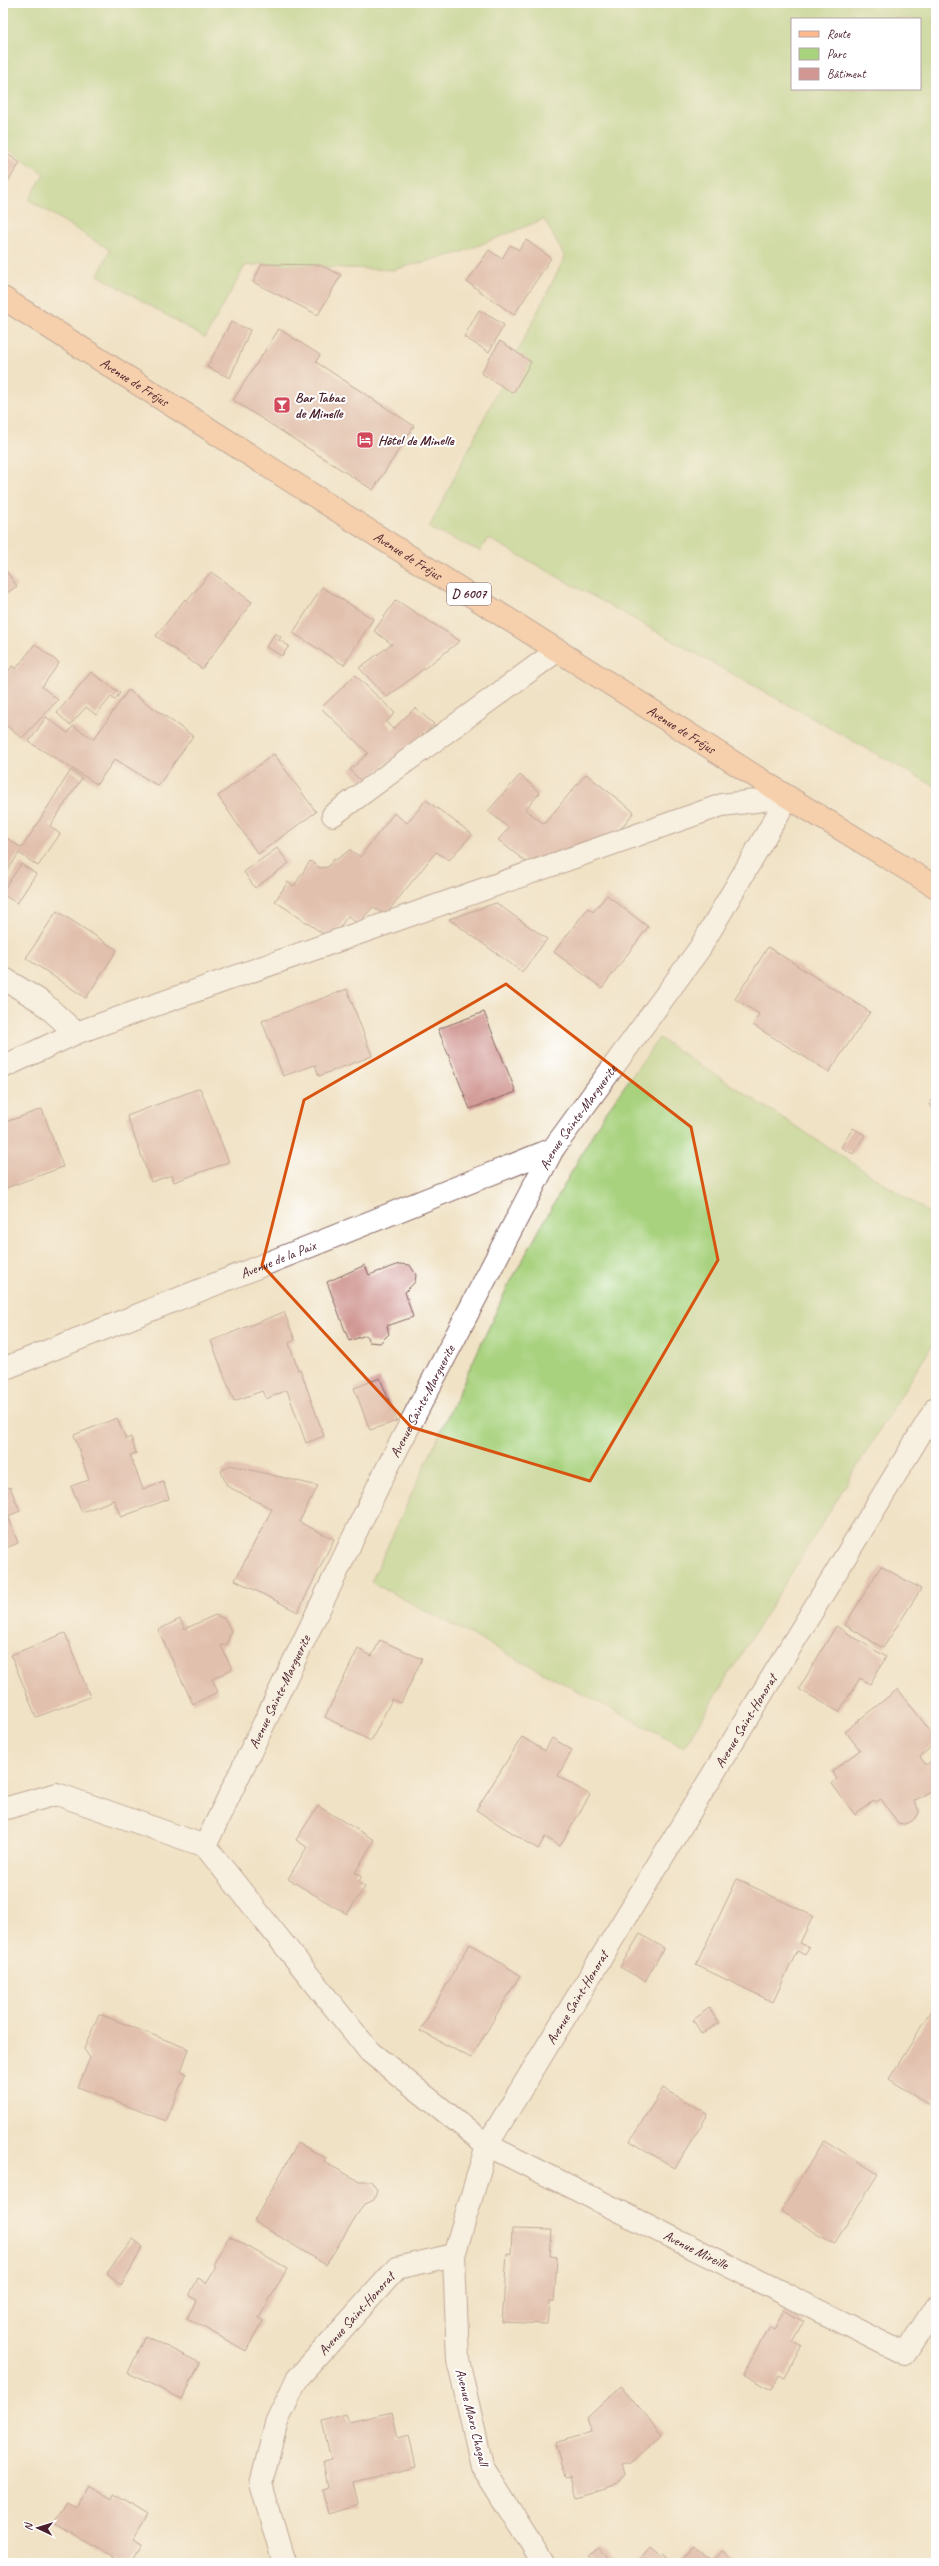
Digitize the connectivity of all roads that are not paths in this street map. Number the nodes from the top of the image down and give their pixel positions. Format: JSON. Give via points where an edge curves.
{"nodes":[{"id":1,"x":3,"y":298,"type":"edge"},
{"id":2,"x":558,"y":650,"type":"junction"},
{"id":3,"x":788,"y":797,"type":"junction"},
{"id":4,"x":333,"y":815,"type":"dead end"},
{"id":5,"x":936,"y":887,"type":"edge"},
{"id":6,"x":3,"y":978,"type":"edge"},
{"id":7,"x":76,"y":1033,"type":"junction"},
{"id":8,"x":3,"y":1067,"type":"edge"},
{"id":9,"x":553,"y":1149,"type":"junction"},
{"id":10,"x":3,"y":1369,"type":"edge"},
{"id":11,"x":936,"y":1408,"type":"edge"},
{"id":12,"x":3,"y":1809,"type":"edge"},
{"id":13,"x":205,"y":1846,"type":"junction"},
{"id":14,"x":487,"y":2145,"type":"junction"},
{"id":15,"x":454,"y":2255,"type":"junction"},
{"id":16,"x":936,"y":2306,"type":"edge"},
{"id":17,"x":284,"y":2563,"type":"edge"},
{"id":18,"x":543,"y":2563,"type":"edge"}],
"edges":[{"from":1,"to":2,"type":"main road","name":"Avenue de Fréjus","number":"D 6007"},
{"from":2,"to":3,"type":"main road","name":"Avenue de Fréjus","number":"D 6007"},
{"from":2,"to":4,"type":"street"},
{"from":3,"to":5,"type":"main road","name":"Avenue de Fréjus","number":"D 6007"},
{"from":3,"to":7,"type":"street","via":[[722,805]]},
{"from":3,"to":9,"type":"street","name":"Avenue Sainte-Marguerite","via":[[700,948]]},
{"from":6,"to":7,"type":"street","via":[[42,1002]]},
{"from":7,"to":8,"type":"street"},
{"from":9,"to":10,"type":"street","name":"Avenue de la Paix"},
{"from":9,"to":13,"type":"street","name":"Avenue Sainte-Marguerite","via":[[382,1478]]},
{"from":11,"to":14,"type":"street","name":"Avenue Saint-Honorat"},
{"from":12,"to":13,"type":"street","via":[[57,1794]]},
{"from":13,"to":14,"type":"street","name":"Avenue Mireille","via":[[370,2052]]},
{"from":14,"to":15,"type":"street","name":"Avenue Saint-Honorat"},
{"from":14,"to":16,"type":"street","name":"Avenue Mireille","via":[[905,2354]]},
{"from":15,"to":17,"type":"street","name":"Avenue Saint-Honorat","via":[[397,2268],[297,2379],[276,2424],[262,2484]]},
{"from":15,"to":18,"type":"street","name":"Avenue Marc Chagall","via":[[458,2360],[482,2466]]}]}
